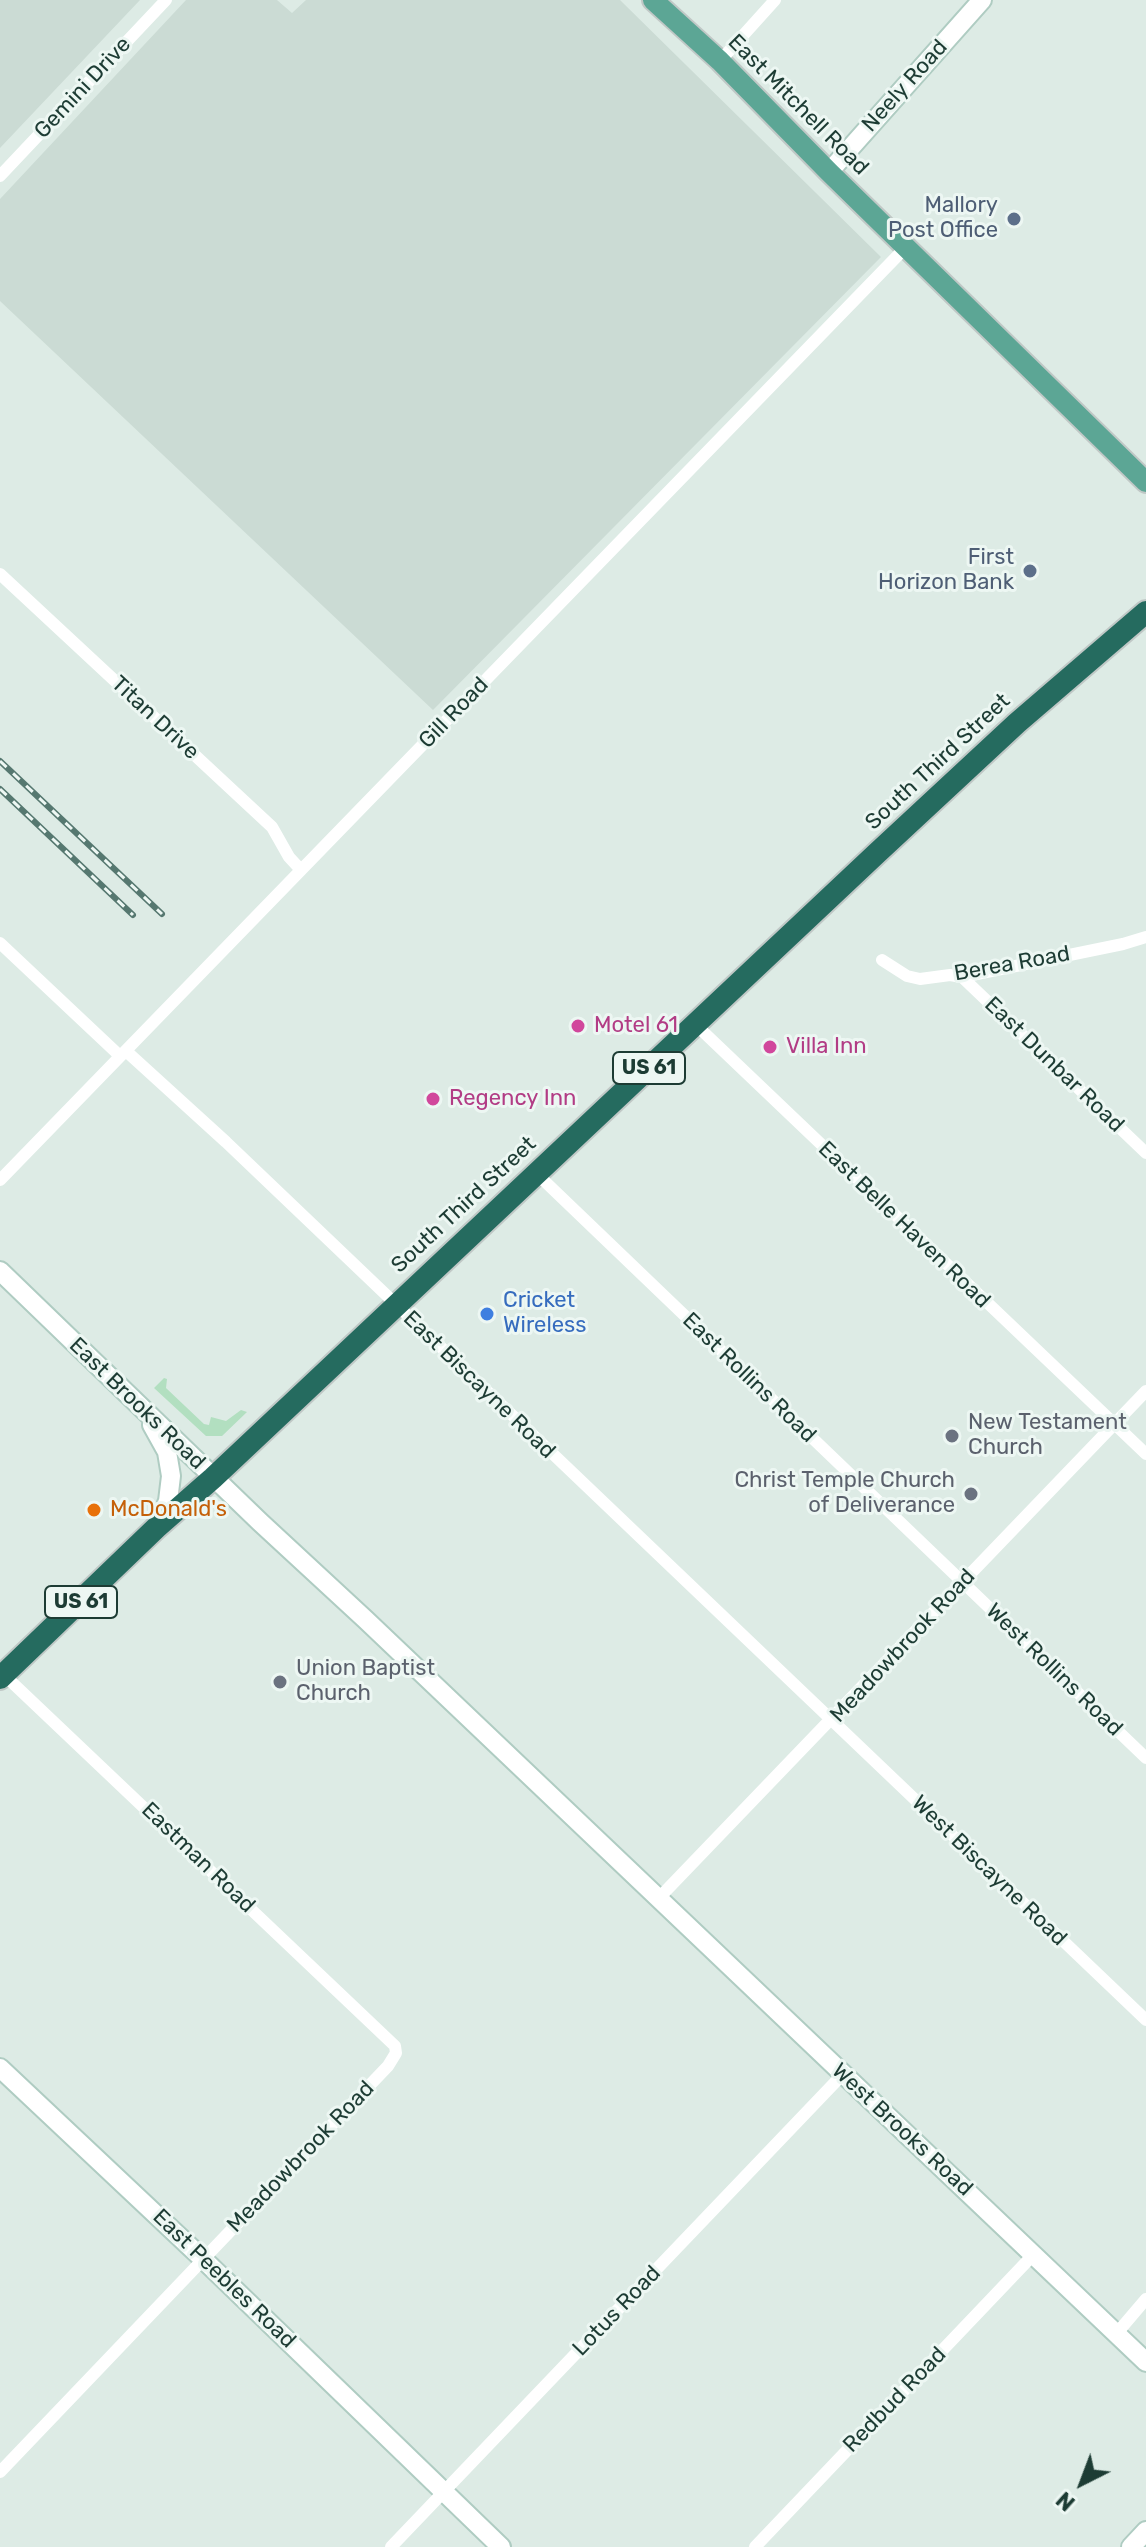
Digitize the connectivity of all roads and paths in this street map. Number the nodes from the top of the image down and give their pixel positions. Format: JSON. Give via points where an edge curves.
{"nodes":[{"id":1,"x":166,"y":0,"type":"edge"},
{"id":2,"x":653,"y":0,"type":"edge"},
{"id":3,"x":775,"y":0,"type":"edge"},
{"id":4,"x":982,"y":0,"type":"edge"},
{"id":5,"x":720,"y":61,"type":"junction"},
{"id":6,"x":829,"y":172,"type":"junction"},
{"id":7,"x":0,"y":176,"type":"edge"},
{"id":8,"x":907,"y":246,"type":"junction"},
{"id":9,"x":1146,"y":482,"type":"edge"},
{"id":10,"x":0,"y":574,"type":"edge"},
{"id":11,"x":1146,"y":612,"type":"edge"},
{"id":12,"x":301,"y":870,"type":"junction"},
{"id":13,"x":1146,"y":937,"type":"edge"},
{"id":14,"x":0,"y":943,"type":"edge"},
{"id":15,"x":882,"y":960,"type":"dead end"},
{"id":16,"x":962,"y":977,"type":"junction"},
{"id":17,"x":695,"y":1024,"type":"junction"},
{"id":18,"x":123,"y":1053,"type":"junction"},
{"id":19,"x":1146,"y":1153,"type":"edge"},
{"id":20,"x":536,"y":1173,"type":"junction"},
{"id":21,"x":0,"y":1180,"type":"edge"},
{"id":22,"x":0,"y":1271,"type":"edge"},
{"id":23,"x":396,"y":1305,"type":"junction"},
{"id":24,"x":1146,"y":1391,"type":"edge"},
{"id":25,"x":141,"y":1405,"type":"junction"},
{"id":26,"x":1115,"y":1424,"type":"junction"},
{"id":27,"x":1146,"y":1454,"type":"edge"},
{"id":28,"x":213,"y":1478,"type":"junction"},
{"id":29,"x":156,"y":1528,"type":"junction"},
{"id":30,"x":963,"y":1583,"type":"junction"},
{"id":31,"x":1,"y":1675,"type":"edge"},
{"id":32,"x":832,"y":1721,"type":"junction"},
{"id":33,"x":1146,"y":1758,"type":"edge"},
{"id":34,"x":658,"y":1899,"type":"junction"},
{"id":35,"x":1146,"y":2020,"type":"edge"},
{"id":36,"x":395,"y":2046,"type":"joint"},
{"id":37,"x":0,"y":2068,"type":"edge"},
{"id":38,"x":843,"y":2074,"type":"junction"},
{"id":39,"x":1034,"y":2254,"type":"junction"},
{"id":40,"x":203,"y":2259,"type":"junction"},
{"id":41,"x":1146,"y":2299,"type":"edge"},
{"id":42,"x":1117,"y":2333,"type":"junction"},
{"id":43,"x":1146,"y":2362,"type":"edge"},
{"id":44,"x":0,"y":2472,"type":"edge"},
{"id":45,"x":444,"y":2494,"type":"junction"},
{"id":46,"x":1146,"y":2531,"type":"edge"},
{"id":47,"x":391,"y":2547,"type":"edge"},
{"id":48,"x":501,"y":2547,"type":"edge"},
{"id":49,"x":755,"y":2547,"type":"edge"},
{"id":50,"x":1131,"y":2547,"type":"edge"}],
"edges":[{"from":1,"to":7,"type":"street","name":"Gemini Drive"},
{"from":2,"to":5,"type":"main road","name":"East Mitchell Road"},
{"from":3,"to":5,"type":"street"},
{"from":4,"to":6,"type":"street","name":"Neely Road"},
{"from":5,"to":6,"type":"main road","name":"East Mitchell Road"},
{"from":6,"to":8,"type":"main road","name":"East Mitchell Road"},
{"from":8,"to":9,"type":"main road","name":"East Mitchell Road"},
{"from":8,"to":12,"type":"street","name":"Gill Road"},
{"from":10,"to":12,"type":"street","name":"Titan Drive","via":[[272,827]]},
{"from":11,"to":17,"type":"highway","name":"South Third Street","number":"US 61","via":[[1017,723]]},
{"from":12,"to":18,"type":"street","name":"Gill Road"},
{"from":13,"to":16,"type":"street","name":"Berea Road"},
{"from":14,"to":18,"type":"street","name":"East Biscayne Road"},
{"from":15,"to":16,"type":"street","name":"Berea Road","via":[[920,979]]},
{"from":16,"to":19,"type":"street","name":"East Dunbar Road"},
{"from":17,"to":20,"type":"highway","name":"South Third Street","number":"US 61"},
{"from":17,"to":26,"type":"street","name":"East Belle Haven Road"},
{"from":18,"to":21,"type":"street","name":"Gill Road"},
{"from":18,"to":23,"type":"street","name":"East Biscayne Road","via":[[226,1142]]},
{"from":20,"to":23,"type":"highway","name":"South Third Street","number":"US 61"},
{"from":20,"to":30,"type":"street","name":"East Rollins Road"},
{"from":22,"to":25,"type":"street","name":"East Brooks Road"},
{"from":23,"to":28,"type":"highway","name":"South Third Street","number":"US 61"},
{"from":23,"to":32,"type":"street","name":"East Biscayne Road"},
{"from":24,"to":26,"type":"street","name":"Meadowbrook Road"},
{"from":25,"to":28,"type":"street","name":"East Brooks Road"},
{"from":25,"to":29,"type":"street","via":[[169,1458],[168,1501]]},
{"from":26,"to":27,"type":"street","name":"East Belle Haven Road"},
{"from":26,"to":30,"type":"street","name":"Meadowbrook Road"},
{"from":28,"to":29,"type":"highway","name":"South Third Street","number":"US 61"},
{"from":28,"to":34,"type":"street","name":"East Brooks Road"},
{"from":29,"to":31,"type":"highway","name":"South Third Street","number":"US 61"},
{"from":30,"to":32,"type":"street","name":"Meadowbrook Road"},
{"from":30,"to":33,"type":"street","name":"West Rollins Road"},
{"from":31,"to":36,"type":"street","name":"Eastman Road"},
{"from":32,"to":34,"type":"street","name":"Meadowbrook Road"},
{"from":32,"to":35,"type":"street","name":"West Biscayne Road"},
{"from":34,"to":38,"type":"street","name":"West Brooks Road"},
{"from":36,"to":40,"type":"street","name":"Meadowbrook Road","via":[[388,2066]]},
{"from":37,"to":40,"type":"street","name":"East Peebles Road"},
{"from":38,"to":39,"type":"street","name":"West Brooks Road"},
{"from":38,"to":45,"type":"street","name":"Lotus Road"},
{"from":39,"to":42,"type":"street","name":"West Brooks Road"},
{"from":39,"to":49,"type":"street","name":"Redbud Road"},
{"from":40,"to":44,"type":"street","name":"Meadowbrook Road"},
{"from":40,"to":45,"type":"street","name":"East Peebles Road"},
{"from":41,"to":42,"type":"street"},
{"from":42,"to":43,"type":"street","name":"West Brooks Road"},
{"from":45,"to":47,"type":"street","name":"Lotus Road"},
{"from":45,"to":48,"type":"street","name":"East Peebles Road"},
{"from":46,"to":50,"type":"street"}]}
